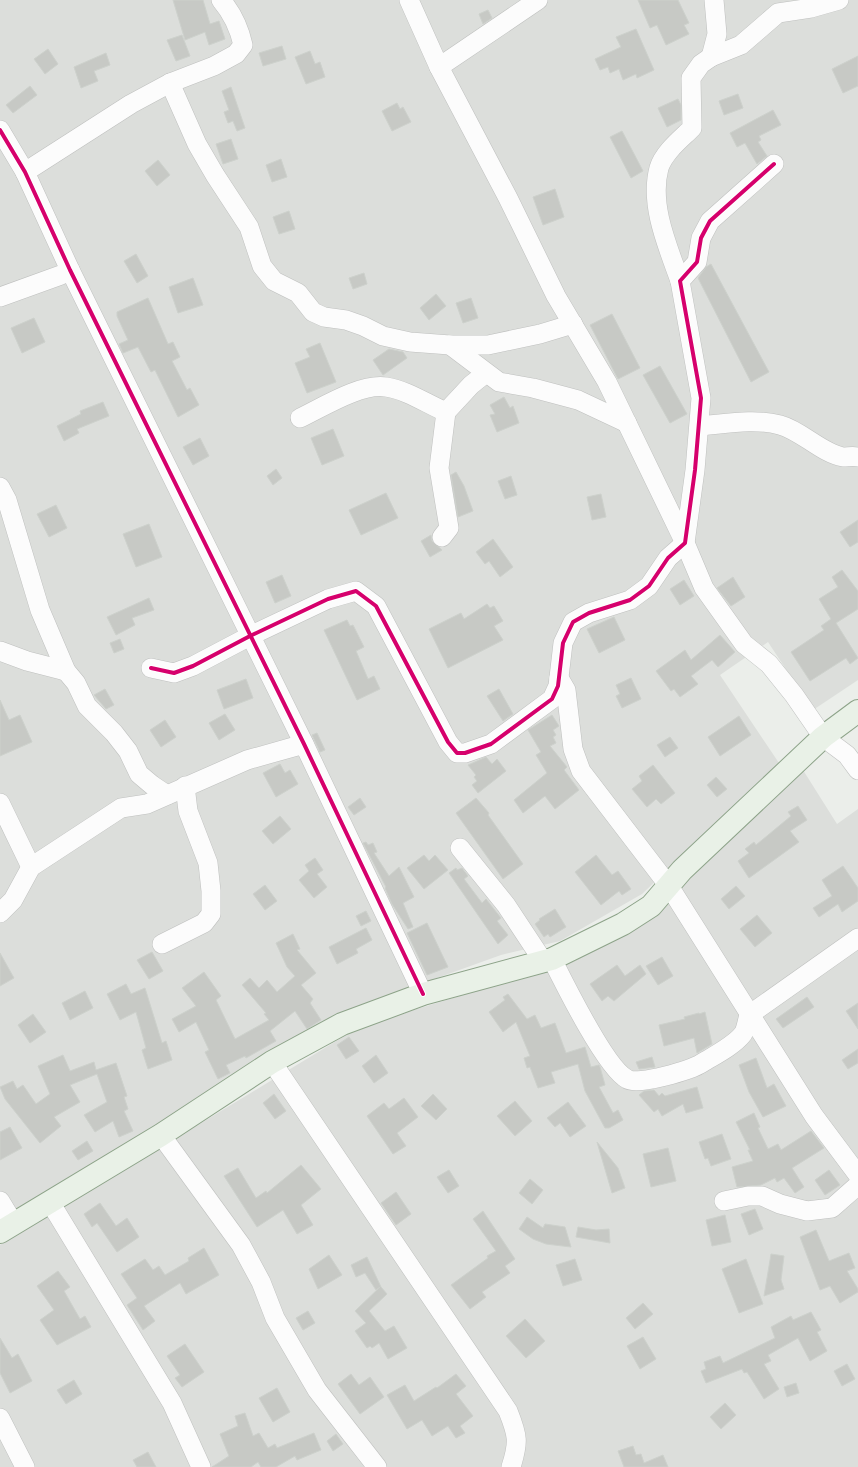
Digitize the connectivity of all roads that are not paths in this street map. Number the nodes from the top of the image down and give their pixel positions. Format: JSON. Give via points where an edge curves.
{"nodes":[{"id":1,"x":221,"y":0,"type":"edge"},
{"id":2,"x":409,"y":0,"type":"edge"},
{"id":3,"x":538,"y":0,"type":"edge"},
{"id":4,"x":714,"y":0,"type":"edge"},
{"id":5,"x":839,"y":0,"type":"edge"},
{"id":6,"x":711,"y":57,"type":"junction"},
{"id":7,"x":439,"y":67,"type":"junction"},
{"id":8,"x":170,"y":83,"type":"junction"},
{"id":9,"x":0,"y":130,"type":"edge"},
{"id":10,"x":774,"y":164,"type":"dead end"},
{"id":11,"x":25,"y":172,"type":"junction"},
{"id":12,"x":70,"y":270,"type":"junction"},
{"id":13,"x":680,"y":281,"type":"junction"},
{"id":14,"x":0,"y":297,"type":"edge"},
{"id":15,"x":573,"y":324,"type":"junction"},
{"id":16,"x":450,"y":345,"type":"junction"},
{"id":17,"x":486,"y":373,"type":"junction"},
{"id":18,"x":446,"y":412,"type":"junction"},
{"id":19,"x":300,"y":418,"type":"dead end"},
{"id":20,"x":627,"y":423,"type":"junction"},
{"id":21,"x":700,"y":426,"type":"junction"},
{"id":22,"x":858,"y":457,"type":"edge"},
{"id":23,"x":0,"y":487,"type":"edge"},
{"id":24,"x":442,"y":537,"type":"dead end"},
{"id":25,"x":685,"y":543,"type":"junction"},
{"id":26,"x":250,"y":636,"type":"junction"},
{"id":27,"x":0,"y":651,"type":"edge"},
{"id":28,"x":151,"y":668,"type":"dead end"},
{"id":29,"x":66,"y":671,"type":"junction"},
{"id":30,"x":559,"y":678,"type":"junction"},
{"id":31,"x":858,"y":711,"type":"edge"},
{"id":32,"x":823,"y":737,"type":"junction"},
{"id":33,"x":304,"y":744,"type":"junction"},
{"id":34,"x":858,"y":770,"type":"edge"},
{"id":35,"x":185,"y":786,"type":"junction"},
{"id":36,"x":167,"y":795,"type":"junction"},
{"id":37,"x":0,"y":803,"type":"edge"},
{"id":38,"x":460,"y":848,"type":"dead end"},
{"id":39,"x":31,"y":867,"type":"junction"},
{"id":40,"x":669,"y":886,"type":"junction"},
{"id":41,"x":0,"y":913,"type":"edge"},
{"id":42,"x":858,"y":938,"type":"edge"},
{"id":43,"x":162,"y":944,"type":"dead end"},
{"id":44,"x":548,"y":960,"type":"junction"},
{"id":45,"x":423,"y":994,"type":"junction"},
{"id":46,"x":748,"y":1015,"type":"junction"},
{"id":47,"x":272,"y":1062,"type":"junction"},
{"id":48,"x":161,"y":1135,"type":"junction"},
{"id":49,"x":858,"y":1175,"type":"edge"},
{"id":50,"x":858,"y":1185,"type":"edge"},
{"id":51,"x":0,"y":1201,"type":"edge"},
{"id":52,"x":724,"y":1201,"type":"dead end"},
{"id":53,"x":50,"y":1202,"type":"junction"},
{"id":54,"x":7,"y":1228,"type":"edge"},
{"id":55,"x":0,"y":1418,"type":"edge"},
{"id":56,"x":24,"y":1467,"type":"edge"},
{"id":57,"x":201,"y":1467,"type":"edge"},
{"id":58,"x":377,"y":1467,"type":"edge"},
{"id":59,"x":511,"y":1467,"type":"edge"}],
"edges":[{"from":1,"to":8,"type":"street","via":[[239,27],[243,45],[236,54],[214,66]]},
{"from":2,"to":7,"type":"street"},
{"from":3,"to":7,"type":"street"},
{"from":4,"to":6,"type":"street","via":[[718,34]]},
{"from":5,"to":6,"type":"street","via":[[778,13],[741,45]]},
{"from":6,"to":13,"type":"street","via":[[701,64],[691,78],[692,128],[671,147],[659,167],[659,213]]},
{"from":7,"to":15,"type":"street","via":[[556,296]]},
{"from":8,"to":11,"type":"street"},
{"from":8,"to":16,"type":"street","via":[[215,175],[249,227],[262,266],[274,281],[298,294],[313,312],[324,317],[346,320],[383,336],[410,342]]},
{"from":9,"to":11,"type":"street"},
{"from":10,"to":13,"type":"street","via":[[710,221],[701,238],[697,262]]},
{"from":11,"to":12,"type":"street"},
{"from":12,"to":14,"type":"street"},
{"from":12,"to":26,"type":"street"},
{"from":13,"to":21,"type":"street","via":[[701,398]]},
{"from":15,"to":16,"type":"street","via":[[488,345]]},
{"from":15,"to":20,"type":"street","via":[[607,382]]},
{"from":16,"to":17,"type":"street"},
{"from":17,"to":18,"type":"street"},
{"from":17,"to":20,"type":"street","via":[[499,382],[578,400]]},
{"from":18,"to":19,"type":"street","via":[[406,393],[386,387],[362,389]]},
{"from":18,"to":24,"type":"street","via":[[439,468],[449,528]]},
{"from":20,"to":25,"type":"street"},
{"from":21,"to":22,"type":"street","via":[[750,422],[780,425],[806,437],[828,452],[842,457]]},
{"from":21,"to":25,"type":"street"},
{"from":23,"to":29,"type":"street","via":[[7,500],[40,610]]},
{"from":25,"to":30,"type":"street","via":[[668,558],[649,586],[630,600],[589,613],[573,622],[564,643]]},
{"from":25,"to":32,"type":"street","via":[[704,588],[723,616],[744,644],[769,664]]},
{"from":26,"to":28,"type":"street","via":[[193,666],[174,673]]},
{"from":26,"to":30,"type":"street","via":[[328,599],[356,591],[376,606],[448,742],[457,752],[465,753],[491,744],[522,722],[552,699]]},
{"from":26,"to":33,"type":"street"},
{"from":27,"to":29,"type":"street","via":[[27,662]]},
{"from":29,"to":36,"type":"street","via":[[76,683],[87,706],[128,751],[139,774]]},
{"from":30,"to":40,"type":"street","via":[[566,690],[573,749],[581,771]]},
{"from":31,"to":32,"type":"main road"},
{"from":32,"to":34,"type":"street","via":[[847,755]]},
{"from":32,"to":40,"type":"main road","via":[[682,870]]},
{"from":33,"to":35,"type":"street","via":[[246,760]]},
{"from":33,"to":45,"type":"street"},
{"from":35,"to":36,"type":"street"},
{"from":35,"to":43,"type":"street","via":[[188,811],[208,863],[211,914],[204,923]]},
{"from":36,"to":39,"type":"street","via":[[147,804],[121,808]]},
{"from":37,"to":39,"type":"street"},
{"from":38,"to":44,"type":"street"},
{"from":39,"to":41,"type":"street","via":[[12,900]]},
{"from":40,"to":44,"type":"main road","via":[[651,906],[623,924]]},
{"from":40,"to":46,"type":"street"},
{"from":42,"to":46,"type":"street"},
{"from":44,"to":45,"type":"main road"},
{"from":44,"to":46,"type":"street","via":[[616,1071],[628,1080],[681,1072],[697,1066],[743,1034]]},
{"from":45,"to":47,"type":"main road","via":[[342,1024]]},
{"from":46,"to":49,"type":"street","via":[[814,1116]]},
{"from":47,"to":48,"type":"main road"},
{"from":47,"to":59,"type":"street","via":[[508,1411],[517,1433],[517,1449]]},
{"from":48,"to":53,"type":"main road"},
{"from":48,"to":58,"type":"street","via":[[240,1245],[261,1282],[275,1318],[317,1390]]},
{"from":50,"to":52,"type":"street","via":[[832,1208],[807,1211],[762,1196]]},
{"from":51,"to":54,"type":"street"},
{"from":53,"to":54,"type":"main road"},
{"from":53,"to":57,"type":"street","via":[[172,1403]]},
{"from":55,"to":56,"type":"street"}]}
